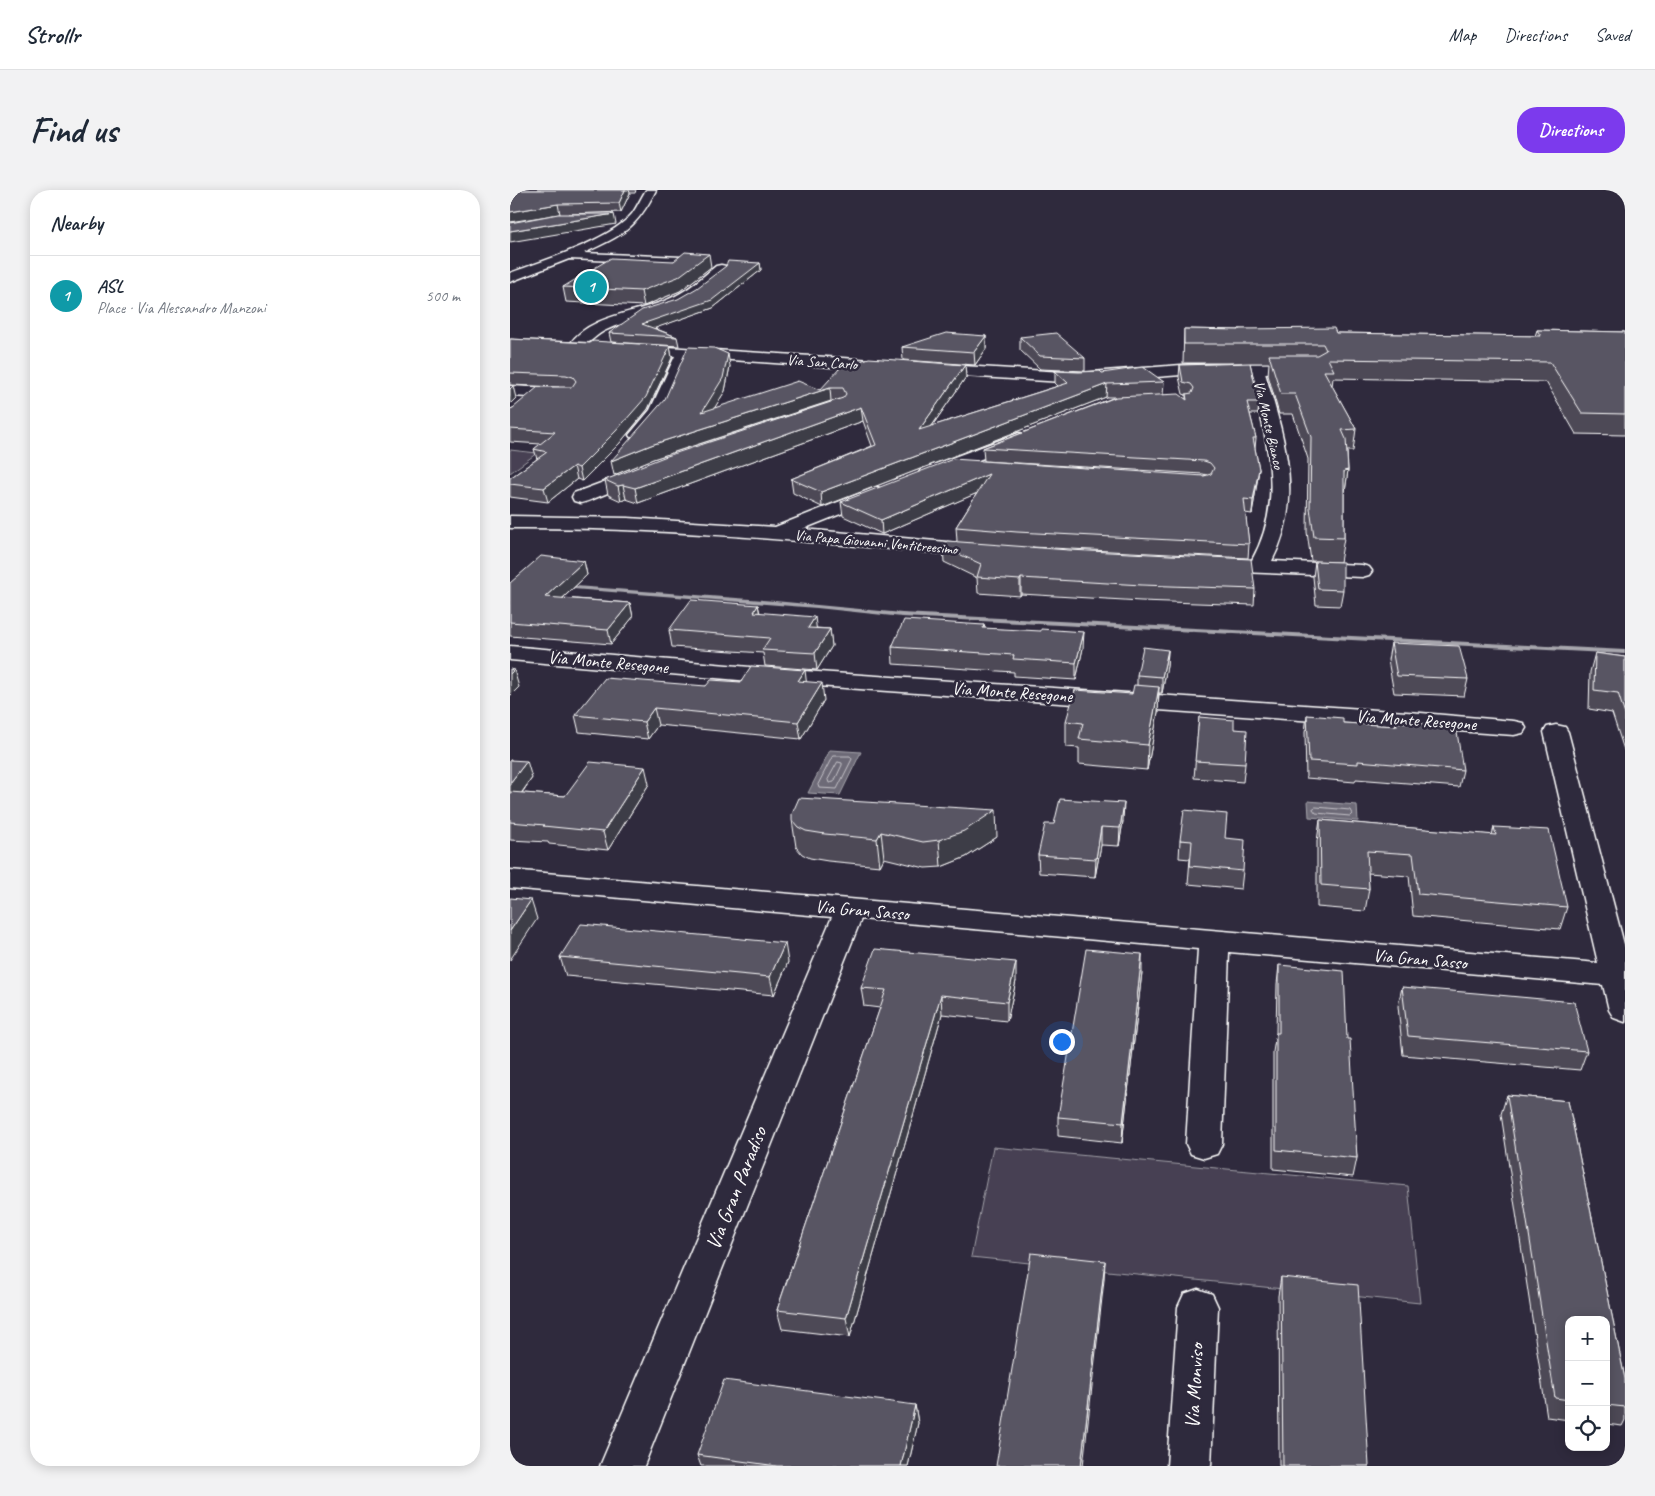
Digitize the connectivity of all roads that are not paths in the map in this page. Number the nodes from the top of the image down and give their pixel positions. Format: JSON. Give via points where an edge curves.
{"nodes":[{"id":1,"x":651,"y":190,"type":"edge"},
{"id":2,"x":616,"y":217,"type":"edge"},
{"id":3,"x":635,"y":217,"type":"junction"},
{"id":4,"x":566,"y":256,"type":"junction"},
{"id":5,"x":682,"y":261,"type":"edge"},
{"id":6,"x":721,"y":269,"type":"edge"},
{"id":7,"x":510,"y":278,"type":"edge"},
{"id":8,"x":557,"y":344,"type":"edge"},
{"id":9,"x":576,"y":345,"type":"junction"},
{"id":10,"x":596,"y":346,"type":"edge"},
{"id":11,"x":615,"y":347,"type":"edge"},
{"id":12,"x":684,"y":352,"type":"junction"},
{"id":13,"x":1256,"y":368,"type":"junction"},
{"id":14,"x":1314,"y":368,"type":"edge"},
{"id":15,"x":510,"y":391,"type":"edge"},
{"id":16,"x":536,"y":392,"type":"junction"},
{"id":17,"x":569,"y":394,"type":"edge"},
{"id":18,"x":516,"y":410,"type":"edge"},
{"id":19,"x":1030,"y":434,"type":"edge"},
{"id":20,"x":621,"y":458,"type":"junction"},
{"id":21,"x":948,"y":465,"type":"junction"},
{"id":22,"x":987,"y":468,"type":"edge"},
{"id":23,"x":912,"y":479,"type":"edge"},
{"id":24,"x":893,"y":486,"type":"edge"},
{"id":25,"x":582,"y":497,"type":"junction"},
{"id":26,"x":510,"y":522,"type":"edge"},
{"id":27,"x":545,"y":522,"type":"junction"},
{"id":28,"x":776,"y":533,"type":"junction"},
{"id":29,"x":999,"y":553,"type":"edge"},
{"id":30,"x":1198,"y":564,"type":"edge"},
{"id":31,"x":1260,"y":567,"type":"junction"},
{"id":32,"x":1362,"y":571,"type":"dead end"},
{"id":33,"x":510,"y":653,"type":"edge"},
{"id":34,"x":1514,"y":728,"type":"dead end"},
{"id":35,"x":1556,"y":732,"type":"dead end"},
{"id":36,"x":510,"y":879,"type":"edge"},
{"id":37,"x":850,"y":909,"type":"junction"},
{"id":38,"x":1214,"y":941,"type":"junction"},
{"id":39,"x":1621,"y":976,"type":"edge"},
{"id":40,"x":1625,"y":1010,"type":"edge"},
{"id":41,"x":1204,"y":1144,"type":"dead end"},
{"id":42,"x":1198,"y":1307,"type":"dead end"},
{"id":43,"x":622,"y":1466,"type":"edge"},
{"id":44,"x":1189,"y":1466,"type":"edge"}],
"edges":[{"from":1,"to":3,"type":"street"},
{"from":2,"to":3,"type":"street"},
{"from":3,"to":4,"type":"street","via":[[614,232]]},
{"from":4,"to":5,"type":"street"},
{"from":4,"to":7,"type":"street"},
{"from":6,"to":9,"type":"street","via":[[682,298],[608,325]]},
{"from":8,"to":9,"type":"street"},
{"from":9,"to":10,"type":"street"},
{"from":11,"to":12,"type":"street","name":"Via San Carlo"},
{"from":12,"to":13,"type":"street","name":"Via San Carlo","via":[[1079,378]]},
{"from":12,"to":20,"type":"street","via":[[658,411]]},
{"from":13,"to":14,"type":"street","name":"Via San Carlo"},
{"from":13,"to":31,"type":"street","name":"Via Monte Bianco","via":[[1277,450],[1281,490],[1275,537]]},
{"from":15,"to":16,"type":"street"},
{"from":16,"to":17,"type":"street"},
{"from":16,"to":18,"type":"street"},
{"from":19,"to":21,"type":"street"},
{"from":20,"to":25,"type":"street"},
{"from":20,"to":25,"type":"street","via":[[660,465]]},
{"from":21,"to":22,"type":"street"},
{"from":21,"to":23,"type":"street"},
{"from":24,"to":28,"type":"street"},
{"from":25,"to":27,"type":"street"},
{"from":26,"to":27,"type":"street","name":"Via Papa Giovanni Ventitreesimo"},
{"from":27,"to":28,"type":"street","name":"Via Papa Giovanni Ventitreesimo","via":[[635,523]]},
{"from":28,"to":29,"type":"street","name":"Via Papa Giovanni Ventitreesimo"},
{"from":30,"to":31,"type":"street"},
{"from":31,"to":32,"type":"street"},
{"from":33,"to":34,"type":"street","name":"Via Monte Resegone","via":[[784,677]]},
{"from":35,"to":39,"type":"street"},
{"from":36,"to":37,"type":"street","name":"Via Gran Sasso"},
{"from":37,"to":38,"type":"street","name":"Via Gran Sasso"},
{"from":37,"to":43,"type":"street","name":"Via Gran Paradiso"},
{"from":38,"to":39,"type":"street","name":"Via Gran Sasso"},
{"from":38,"to":41,"type":"street"},
{"from":39,"to":40,"type":"street"},
{"from":42,"to":44,"type":"street","name":"Via Monviso"}]}
